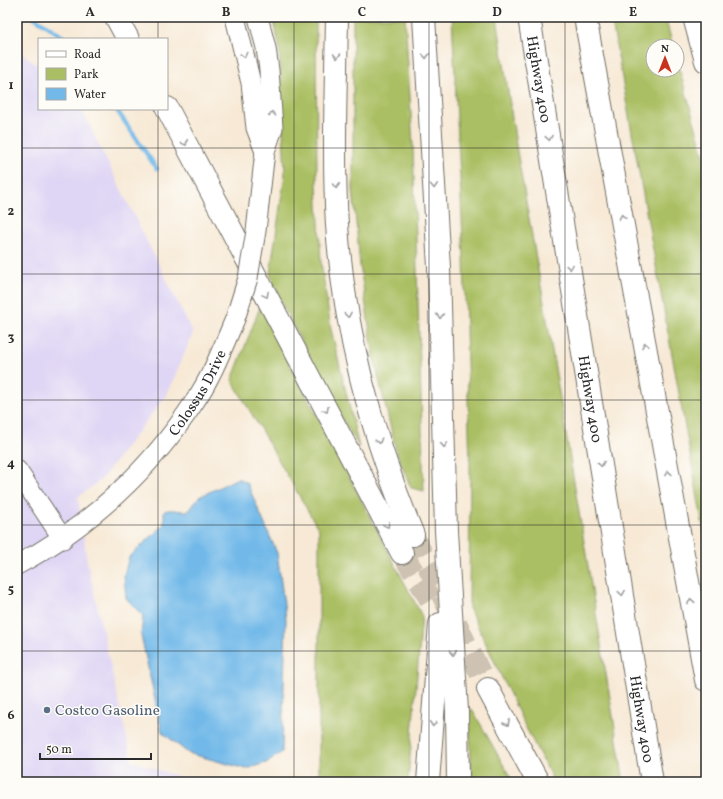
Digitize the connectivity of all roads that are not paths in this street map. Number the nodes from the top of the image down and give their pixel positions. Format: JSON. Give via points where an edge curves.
{"nodes":[{"id":1,"x":116,"y":17,"type":"edge"},
{"id":2,"x":235,"y":17,"type":"edge"},
{"id":3,"x":258,"y":17,"type":"edge"},
{"id":4,"x":337,"y":17,"type":"edge"},
{"id":5,"x":424,"y":17,"type":"edge"},
{"id":6,"x":529,"y":17,"type":"edge"},
{"id":7,"x":585,"y":17,"type":"edge"},
{"id":8,"x":694,"y":17,"type":"edge"},
{"id":9,"x":127,"y":38,"type":"edge"},
{"id":10,"x":706,"y":61,"type":"edge"},
{"id":11,"x":168,"y":110,"type":"edge"},
{"id":12,"x":264,"y":156,"type":"junction"},
{"id":13,"x":17,"y":470,"type":"edge"},
{"id":14,"x":446,"y":531,"type":"junction"},
{"id":15,"x":63,"y":539,"type":"junction"},
{"id":16,"x":17,"y":565,"type":"edge"},
{"id":17,"x":706,"y":680,"type":"edge"},
{"id":18,"x":488,"y":689,"type":"tunnel mouth"},
{"id":19,"x":428,"y":782,"type":"edge"},
{"id":20,"x":458,"y":782,"type":"edge"},
{"id":21,"x":538,"y":782,"type":"edge"},
{"id":22,"x":652,"y":782,"type":"edge"}],
"edges":[{"from":1,"to":9,"type":"highway"},
{"from":2,"to":12,"type":"street","name":"Colossus Drive","one_way":true,"via":[[251,83],[256,128]]},
{"from":12,"to":3,"type":"street","name":"Colossus Drive","one_way":true,"via":[[273,128],[269,70]]},
{"from":4,"to":11,"type":"highway","via":[[337,225],[343,281],[365,395],[394,486],[408,544]]},
{"from":5,"to":14,"type":"highway","one_way":true,"via":[[439,267]]},
{"from":6,"to":22,"type":"highway","name":"Highway 400","one_way":true},
{"from":17,"to":7,"type":"highway","one_way":true},
{"from":8,"to":10,"type":"highway"},
{"from":12,"to":15,"type":"street","name":"Colossus Drive","bridge":true,"via":[[248,278],[218,360],[196,400],[163,446],[96,512]]},
{"from":13,"to":15,"type":"street"},
{"from":14,"to":19,"type":"highway","one_way":true},
{"from":14,"to":20,"type":"highway","one_way":true,"via":[[457,711]]},
{"from":15,"to":16,"type":"street","name":"Colossus Drive"},
{"from":18,"to":21,"type":"highway","one_way":true}]}
